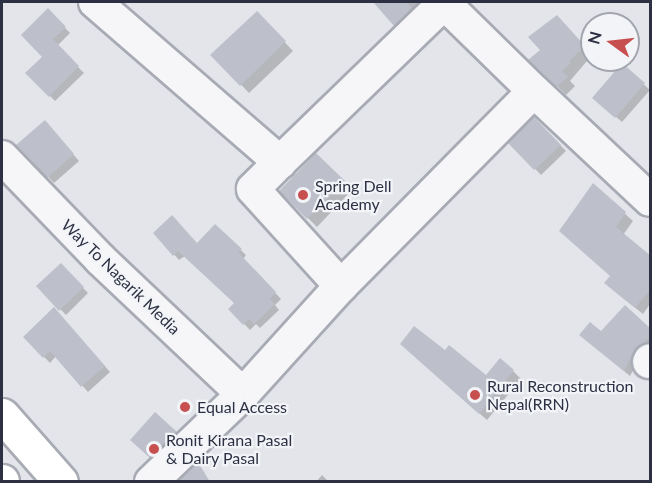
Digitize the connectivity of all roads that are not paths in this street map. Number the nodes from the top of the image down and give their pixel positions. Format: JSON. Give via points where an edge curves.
{"nodes":[{"id":1,"x":95,"y":2,"type":"edge"},
{"id":2,"x":444,"y":2,"type":"edge"},
{"id":3,"x":534,"y":92,"type":"junction"},
{"id":4,"x":2,"y":157,"type":"edge"},
{"id":5,"x":280,"y":162,"type":"junction"},
{"id":6,"x":651,"y":200,"type":"edge"},
{"id":7,"x":341,"y":286,"type":"junction"},
{"id":8,"x":243,"y":394,"type":"junction"},
{"id":9,"x":2,"y":415,"type":"edge"},
{"id":10,"x":61,"y":482,"type":"edge"},
{"id":11,"x":151,"y":482,"type":"edge"}],
"edges":[{"from":1,"to":5,"type":"street"},
{"from":2,"to":3,"type":"street"},
{"from":2,"to":5,"type":"street"},
{"from":3,"to":6,"type":"street"},
{"from":3,"to":7,"type":"street"},
{"from":4,"to":8,"type":"street","name":"Way To Nagarik Media","via":[[100,259]]},
{"from":5,"to":7,"type":"street","via":[[253,189]]},
{"from":7,"to":8,"type":"street"},
{"from":8,"to":11,"type":"street"},
{"from":9,"to":10,"type":"highway"}]}
